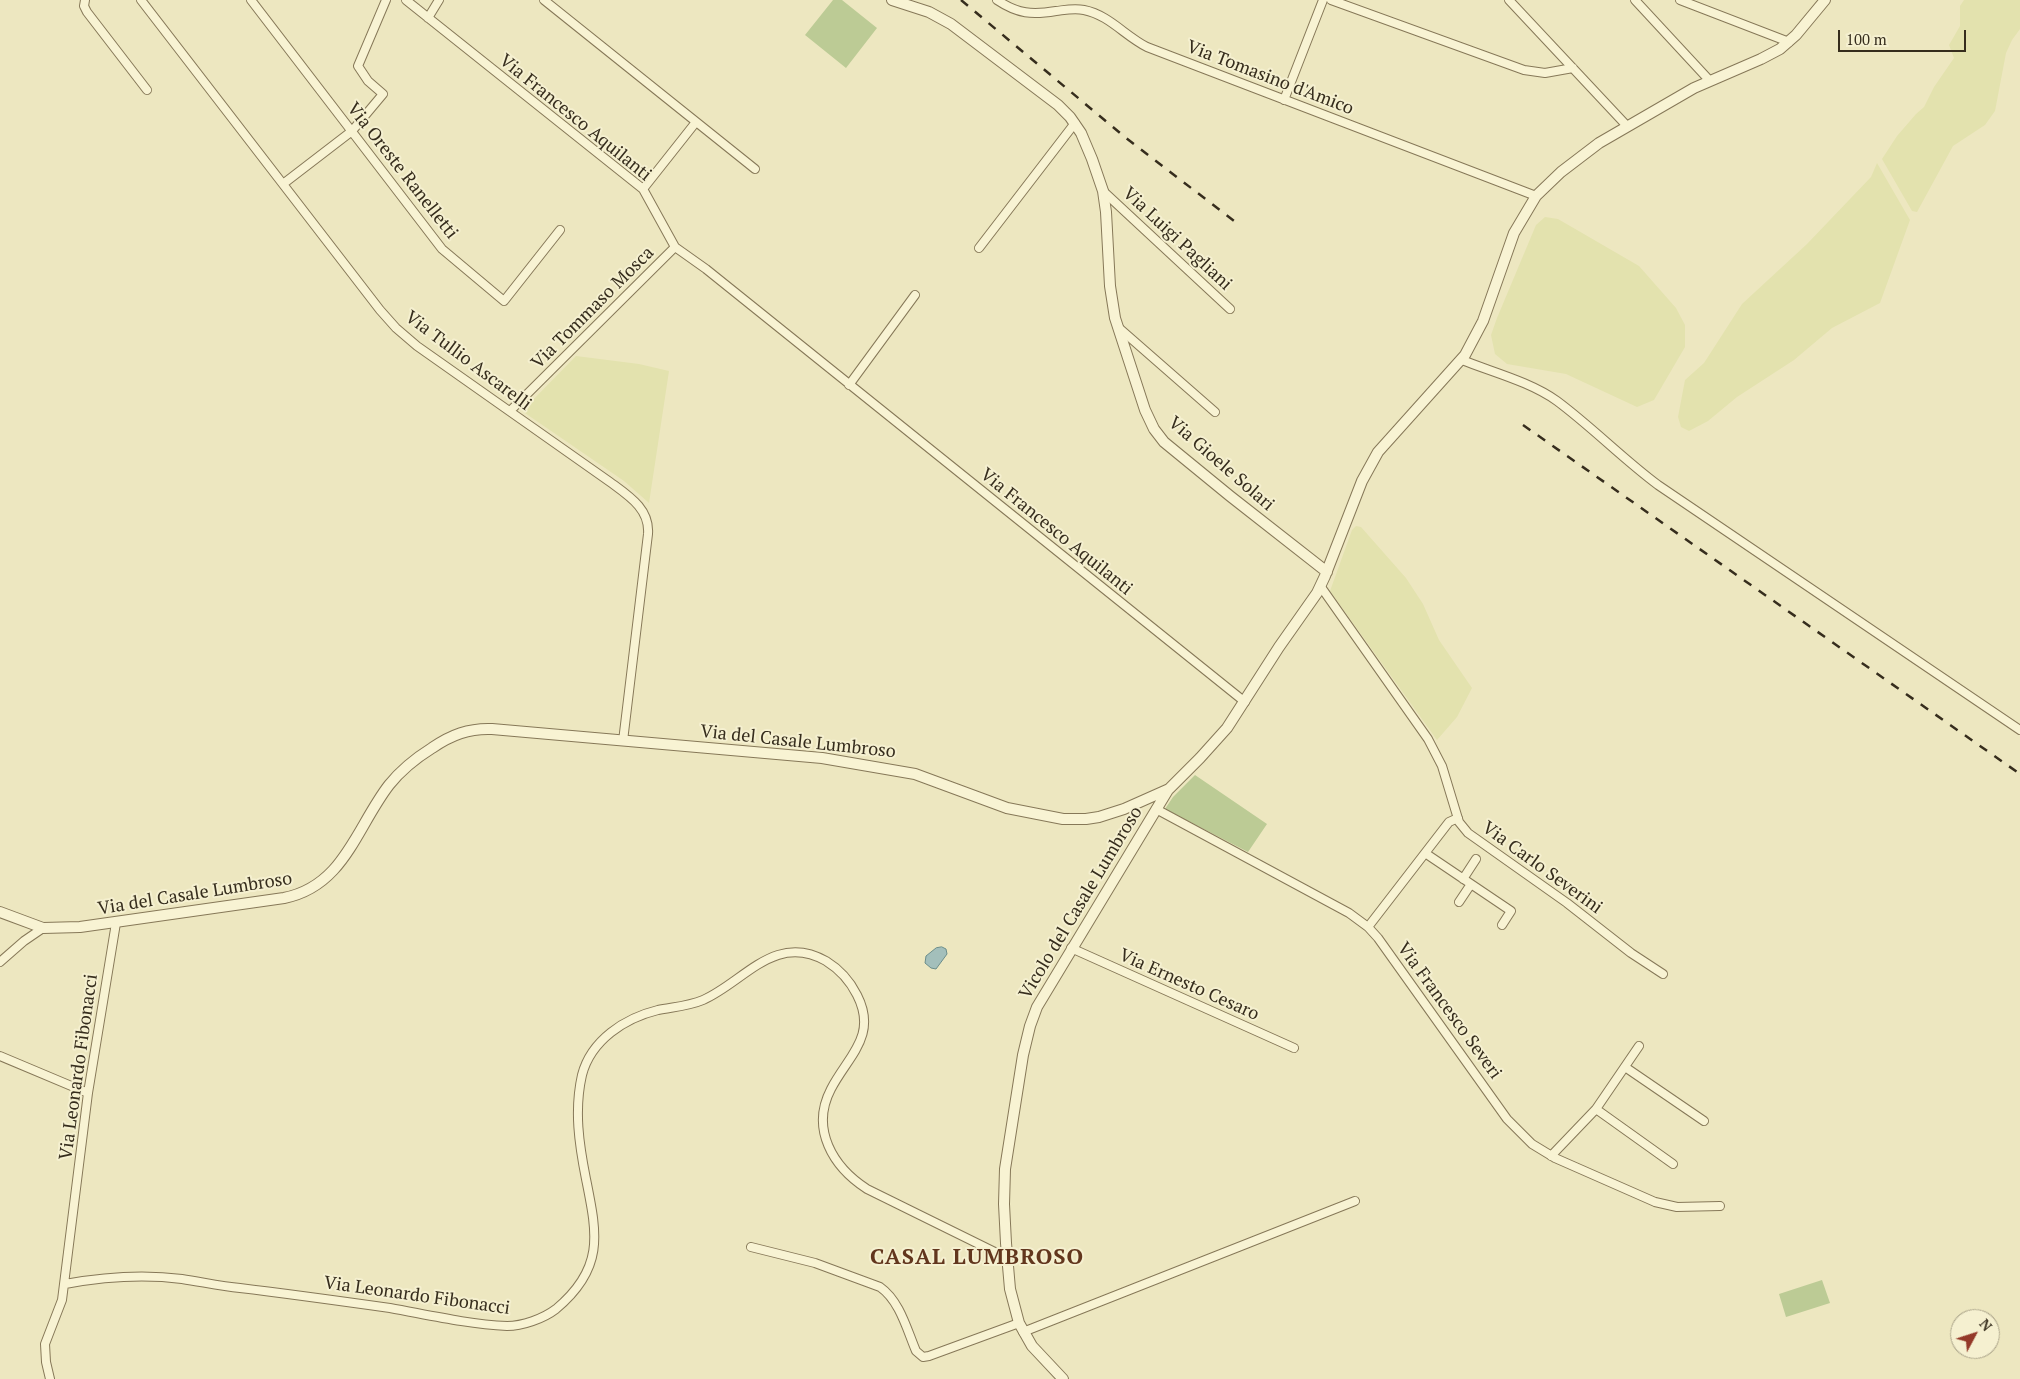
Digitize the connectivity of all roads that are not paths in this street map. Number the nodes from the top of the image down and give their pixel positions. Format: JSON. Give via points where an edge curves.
{"nodes":[{"id":1,"x":85,"y":0,"type":"edge"},
{"id":2,"x":141,"y":0,"type":"edge"},
{"id":3,"x":251,"y":0,"type":"edge"},
{"id":4,"x":386,"y":0,"type":"edge"},
{"id":5,"x":406,"y":0,"type":"edge"},
{"id":6,"x":439,"y":0,"type":"edge"},
{"id":7,"x":544,"y":0,"type":"edge"},
{"id":8,"x":892,"y":0,"type":"edge"},
{"id":9,"x":997,"y":0,"type":"edge"},
{"id":10,"x":1323,"y":0,"type":"edge"},
{"id":11,"x":1331,"y":0,"type":"edge"},
{"id":12,"x":1509,"y":0,"type":"edge"},
{"id":13,"x":1635,"y":0,"type":"edge"},
{"id":14,"x":1680,"y":0,"type":"edge"},
{"id":15,"x":1825,"y":0,"type":"edge"},
{"id":16,"x":428,"y":18,"type":"junction"},
{"id":17,"x":1788,"y":42,"type":"junction"},
{"id":18,"x":1573,"y":68,"type":"junction"},
{"id":19,"x":1710,"y":81,"type":"junction"},
{"id":20,"x":147,"y":90,"type":"dead end"},
{"id":21,"x":1284,"y":100,"type":"junction"},
{"id":22,"x":696,"y":122,"type":"junction"},
{"id":23,"x":1075,"y":123,"type":"junction"},
{"id":24,"x":1628,"y":126,"type":"junction"},
{"id":25,"x":352,"y":131,"type":"junction"},
{"id":26,"x":755,"y":170,"type":"dead end"},
{"id":27,"x":283,"y":184,"type":"junction"},
{"id":28,"x":643,"y":189,"type":"junction"},
{"id":29,"x":1103,"y":191,"type":"junction"},
{"id":30,"x":1536,"y":196,"type":"junction"},
{"id":31,"x":560,"y":230,"type":"dead end"},
{"id":32,"x":675,"y":247,"type":"junction"},
{"id":33,"x":979,"y":248,"type":"dead end"},
{"id":34,"x":915,"y":294,"type":"dead end"},
{"id":35,"x":1230,"y":309,"type":"dead end"},
{"id":36,"x":1117,"y":327,"type":"junction"},
{"id":37,"x":1462,"y":360,"type":"junction"},
{"id":38,"x":849,"y":385,"type":"junction"},
{"id":39,"x":510,"y":411,"type":"junction"},
{"id":40,"x":1215,"y":412,"type":"dead end"},
{"id":41,"x":1327,"y":572,"type":"junction"},
{"id":42,"x":1321,"y":587,"type":"junction"},
{"id":43,"x":1245,"y":702,"type":"junction"},
{"id":44,"x":2020,"y":730,"type":"edge"},
{"id":45,"x":623,"y":741,"type":"junction"},
{"id":46,"x":1169,"y":790,"type":"junction"},
{"id":47,"x":1156,"y":809,"type":"junction"},
{"id":48,"x":1458,"y":818,"type":"junction"},
{"id":49,"x":1425,"y":853,"type":"junction"},
{"id":50,"x":1476,"y":859,"type":"dead end"},
{"id":51,"x":1463,"y":879,"type":"junction"},
{"id":52,"x":1471,"y":884,"type":"junction"},
{"id":53,"x":1458,"y":902,"type":"dead end"},
{"id":54,"x":0,"y":912,"type":"edge"},
{"id":55,"x":116,"y":923,"type":"junction"},
{"id":56,"x":1502,"y":925,"type":"dead end"},
{"id":57,"x":1368,"y":927,"type":"junction"},
{"id":58,"x":43,"y":928,"type":"junction"},
{"id":59,"x":1071,"y":948,"type":"junction"},
{"id":60,"x":0,"y":962,"type":"edge"},
{"id":61,"x":1663,"y":974,"type":"dead end"},
{"id":62,"x":1639,"y":1046,"type":"dead end"},
{"id":63,"x":1294,"y":1048,"type":"dead end"},
{"id":64,"x":0,"y":1056,"type":"edge"},
{"id":65,"x":1625,"y":1066,"type":"junction"},
{"id":66,"x":88,"y":1093,"type":"junction"},
{"id":67,"x":1596,"y":1110,"type":"junction"},
{"id":68,"x":1704,"y":1121,"type":"dead end"},
{"id":69,"x":1551,"y":1156,"type":"junction"},
{"id":70,"x":1673,"y":1164,"type":"dead end"},
{"id":71,"x":1355,"y":1201,"type":"dead end"},
{"id":72,"x":1720,"y":1206,"type":"dead end"},
{"id":73,"x":751,"y":1247,"type":"dead end"},
{"id":74,"x":1007,"y":1258,"type":"junction"},
{"id":75,"x":65,"y":1284,"type":"junction"},
{"id":76,"x":1021,"y":1327,"type":"junction"},
{"id":77,"x":50,"y":1379,"type":"edge"},
{"id":78,"x":1063,"y":1379,"type":"edge"}],
"edges":[{"from":1,"to":20,"type":"street","via":[[87,12]]},
{"from":2,"to":27,"type":"street","name":"Via Tullio Ascarelli"},
{"from":3,"to":25,"type":"street","name":"Via Oreste Ranelletti"},
{"from":4,"to":25,"type":"street","via":[[358,66],[383,94]]},
{"from":5,"to":16,"type":"street","name":"Via Francesco Aquilanti"},
{"from":6,"to":16,"type":"street"},
{"from":7,"to":22,"type":"street"},
{"from":8,"to":23,"type":"street","name":"Via Gioele Solari","via":[[935,15],[955,27],[1058,106]]},
{"from":9,"to":21,"type":"street","name":"Via Tomasino d'Amico","via":[[1030,14],[1087,10],[1147,47]]},
{"from":10,"to":21,"type":"street"},
{"from":11,"to":18,"type":"street","via":[[1524,70],[1545,73]]},
{"from":12,"to":18,"type":"street"},
{"from":13,"to":19,"type":"street"},
{"from":14,"to":17,"type":"street"},
{"from":15,"to":17,"type":"street","name":"Via del Casale Lumbroso"},
{"from":16,"to":28,"type":"street","name":"Via Francesco Aquilanti"},
{"from":17,"to":19,"type":"street","name":"Via del Casale Lumbroso","via":[[1768,56]]},
{"from":18,"to":24,"type":"street"},
{"from":19,"to":24,"type":"street","name":"Via del Casale Lumbroso"},
{"from":21,"to":30,"type":"street","name":"Via Tomasino d'Amico"},
{"from":22,"to":26,"type":"street"},
{"from":22,"to":28,"type":"street"},
{"from":23,"to":29,"type":"street","name":"Via Gioele Solari"},
{"from":23,"to":33,"type":"street"},
{"from":24,"to":30,"type":"street","name":"Via del Casale Lumbroso","via":[[1577,158]]},
{"from":25,"to":27,"type":"street"},
{"from":25,"to":31,"type":"street","name":"Via Oreste Ranelletti","via":[[442,249],[504,301]]},
{"from":27,"to":39,"type":"street","name":"Via Tullio Ascarelli","via":[[396,328]]},
{"from":28,"to":32,"type":"street","name":"Via Francesco Aquilanti"},
{"from":29,"to":35,"type":"street","name":"Via Luigi Pagliani"},
{"from":29,"to":36,"type":"street","name":"Via Gioele Solari","via":[[1110,286]]},
{"from":30,"to":37,"type":"street","name":"Via del Casale Lumbroso","via":[[1514,233],[1483,321]]},
{"from":32,"to":38,"type":"street","name":"Via Francesco Aquilanti"},
{"from":32,"to":39,"type":"street","name":"Via Tommaso Mosca"},
{"from":34,"to":38,"type":"street"},
{"from":36,"to":40,"type":"street","name":"Via Gioele Solari"},
{"from":36,"to":41,"type":"street","name":"Via Gioele Solari","via":[[1145,410],[1159,436]]},
{"from":37,"to":41,"type":"street","name":"Via del Casale Lumbroso","via":[[1376,455],[1362,481]]},
{"from":37,"to":44,"type":"street","via":[[1557,401],[1658,486]]},
{"from":38,"to":43,"type":"street","name":"Via Francesco Aquilanti"},
{"from":39,"to":45,"type":"street","name":"Via Tullio Ascarelli","via":[[617,487],[635,502],[647,518],[648,534]]},
{"from":41,"to":42,"type":"street","name":"Via del Casale Lumbroso"},
{"from":42,"to":43,"type":"street","name":"Via del Casale Lumbroso","via":[[1279,646]]},
{"from":42,"to":48,"type":"street","name":"Via Carlo Severini","via":[[1428,740],[1442,766]]},
{"from":43,"to":46,"type":"street","name":"Via del Casale Lumbroso","via":[[1221,736]]},
{"from":45,"to":46,"type":"street","name":"Via del Casale Lumbroso","via":[[822,758],[896,769],[1014,810],[1063,819],[1099,817]]},
{"from":45,"to":55,"type":"street","name":"Via del Casale Lumbroso","via":[[485,729],[456,734],[428,750],[397,776],[339,864],[311,889],[284,898]]},
{"from":46,"to":47,"type":"street","name":"Vicolo del Casale Lumbroso"},
{"from":47,"to":57,"type":"street","name":"Via Francesco Severi"},
{"from":47,"to":59,"type":"street","name":"Vicolo del Casale Lumbroso"},
{"from":48,"to":49,"type":"street","via":[[1449,822]]},
{"from":48,"to":61,"type":"street","name":"Via Carlo Severini","via":[[1465,831],[1479,843],[1558,896],[1630,953]]},
{"from":49,"to":51,"type":"street"},
{"from":49,"to":57,"type":"street"},
{"from":50,"to":51,"type":"street"},
{"from":51,"to":52,"type":"street"},
{"from":52,"to":53,"type":"street"},
{"from":52,"to":56,"type":"street","via":[[1511,911]]},
{"from":54,"to":58,"type":"street","name":"Via del Casale Lumbroso"},
{"from":55,"to":58,"type":"street","name":"Via del Casale Lumbroso"},
{"from":55,"to":66,"type":"street","name":"Via Leonardo Fibonacci"},
{"from":57,"to":69,"type":"street","name":"Via Francesco Severi","via":[[1510,1123]]},
{"from":58,"to":60,"type":"street"},
{"from":59,"to":63,"type":"street","name":"Via Ernesto Cesaro"},
{"from":59,"to":74,"type":"street","name":"Vicolo del Casale Lumbroso","via":[[1034,1013],[1023,1055],[1005,1178]]},
{"from":62,"to":65,"type":"street"},
{"from":64,"to":66,"type":"street"},
{"from":65,"to":67,"type":"street"},
{"from":65,"to":68,"type":"street"},
{"from":66,"to":75,"type":"street","name":"Via Leonardo Fibonacci"},
{"from":67,"to":69,"type":"street"},
{"from":67,"to":70,"type":"street"},
{"from":69,"to":72,"type":"street","name":"Via Francesco Severi","via":[[1659,1203],[1677,1207]]},
{"from":71,"to":76,"type":"street"},
{"from":73,"to":76,"type":"street","via":[[815,1263],[880,1287],[895,1303],[916,1351],[922,1357]]},
{"from":74,"to":75,"type":"street","name":"Via Leonardo Fibonacci","via":[[867,1188],[835,1160],[824,1137],[823,1113],[831,1089],[861,1040],[864,1025],[862,1008],[851,985],[835,968],[818,957],[790,953],[762,961],[700,1001],[649,1012],[628,1021],[592,1052],[583,1071],[577,1110],[582,1159],[594,1213],[594,1248],[590,1266],[579,1285],[557,1308],[545,1315],[507,1326],[179,1279],[111,1277]]},
{"from":74,"to":76,"type":"street","name":"Vicolo del Casale Lumbroso","via":[[1012,1299]]},
{"from":75,"to":77,"type":"street","via":[[60,1308],[45,1344]]},
{"from":76,"to":78,"type":"street","name":"Vicolo del Casale Lumbroso","via":[[1032,1346]]}]}
